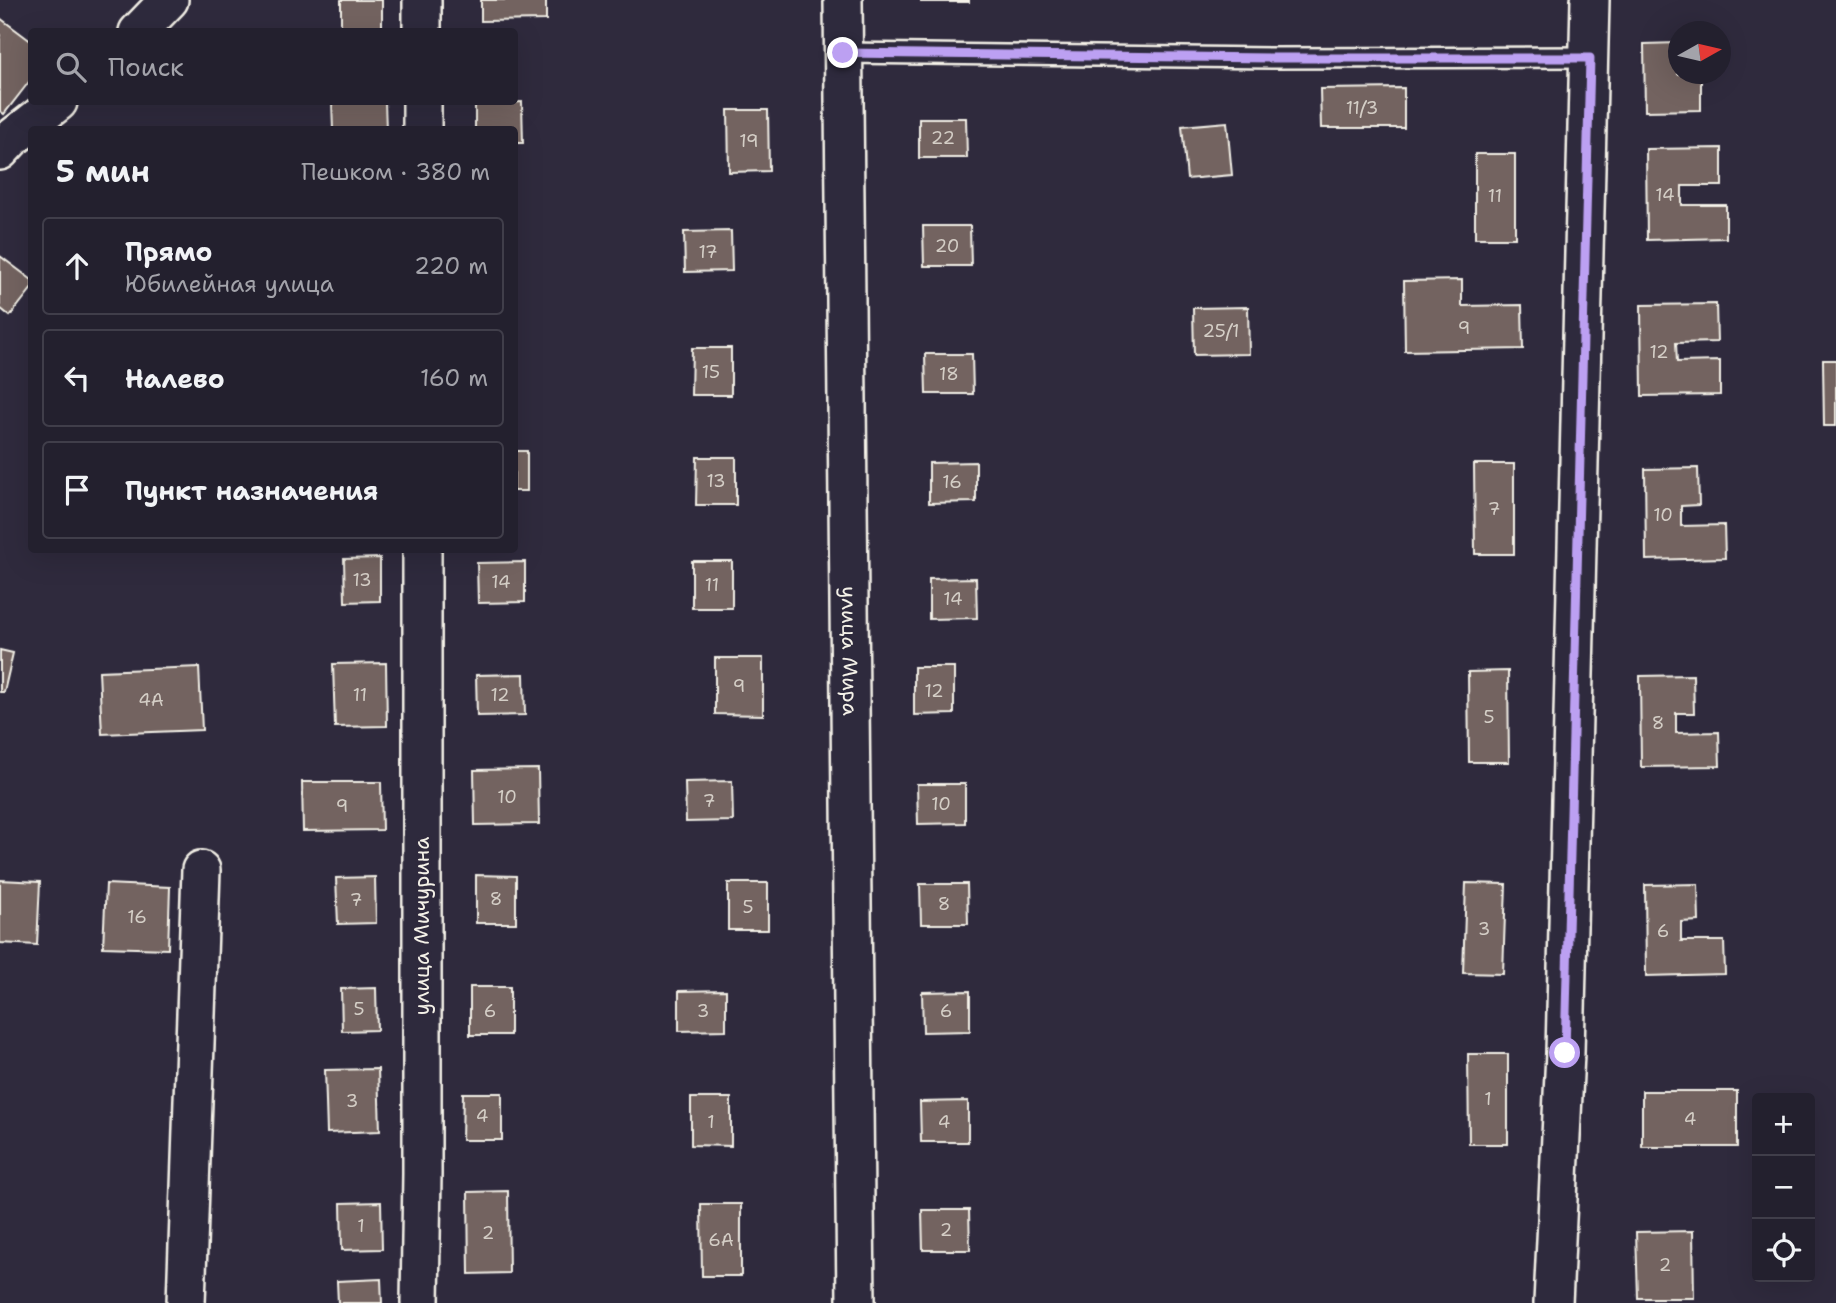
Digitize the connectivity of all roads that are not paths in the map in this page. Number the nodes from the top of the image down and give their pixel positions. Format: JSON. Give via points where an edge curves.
{"nodes":[{"id":1,"x":169,"y":0,"type":"edge"},
{"id":2,"x":422,"y":0,"type":"edge"},
{"id":3,"x":842,"y":0,"type":"edge"},
{"id":4,"x":1590,"y":0,"type":"edge"},
{"id":5,"x":142,"y":28,"type":"edge"},
{"id":6,"x":422,"y":28,"type":"edge"},
{"id":7,"x":843,"y":53,"type":"junction"},
{"id":8,"x":1590,"y":58,"type":"junction"},
{"id":9,"x":54,"y":105,"type":"edge"},
{"id":10,"x":422,"y":105,"type":"edge"},
{"id":11,"x":422,"y":126,"type":"edge"},
{"id":12,"x":0,"y":150,"type":"edge"},
{"id":13,"x":422,"y":553,"type":"edge"},
{"id":14,"x":201,"y":870,"type":"dead end"},
{"id":15,"x":186,"y":1303,"type":"edge"},
{"id":16,"x":420,"y":1303,"type":"edge"},
{"id":17,"x":856,"y":1303,"type":"edge"},
{"id":18,"x":1553,"y":1303,"type":"edge"}],
"edges":[{"from":1,"to":5,"type":"street"},
{"from":2,"to":6,"type":"street"},
{"from":3,"to":7,"type":"street","name":"улица Мира"},
{"from":4,"to":8,"type":"street"},
{"from":7,"to":8,"type":"lane"},
{"from":7,"to":17,"type":"street","name":"улица Мира"},
{"from":8,"to":18,"type":"street","via":[[1565,1053]]},
{"from":9,"to":12,"type":"street"},
{"from":10,"to":11,"type":"street"},
{"from":13,"to":16,"type":"street","name":"улица Мичурина"},
{"from":14,"to":15,"type":"street"}]}
